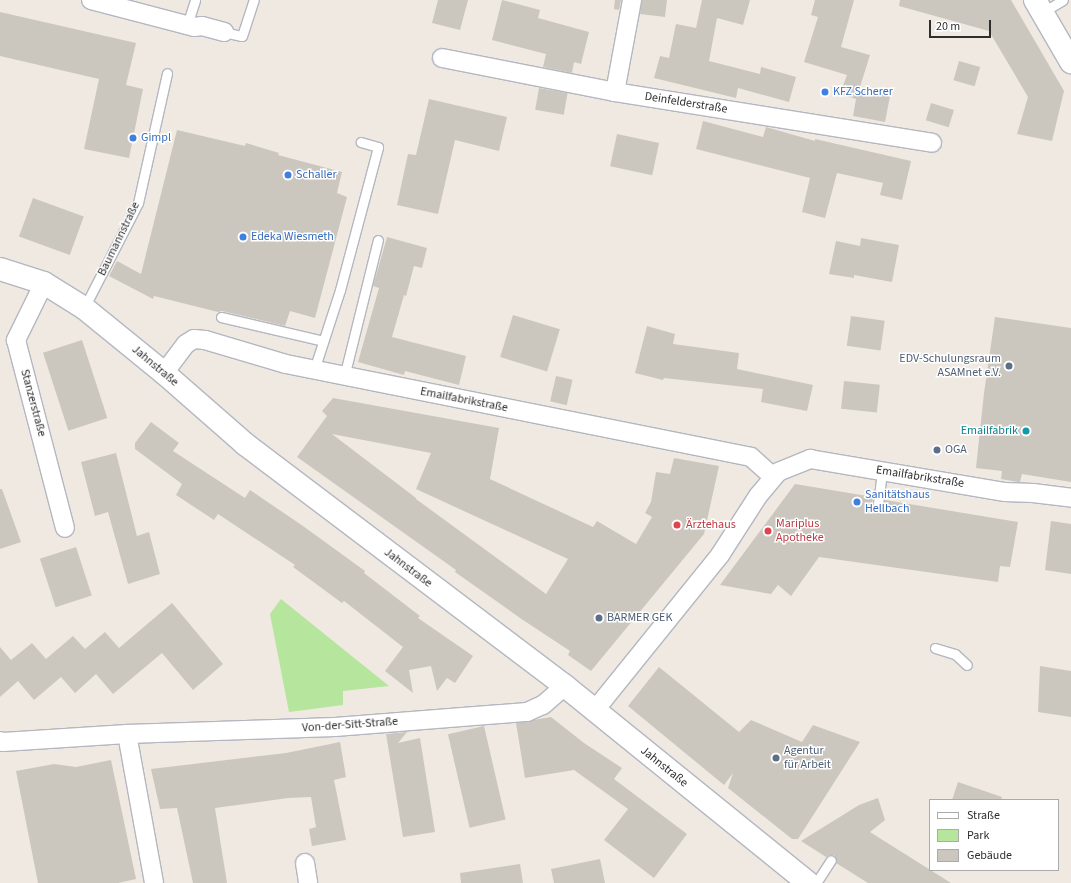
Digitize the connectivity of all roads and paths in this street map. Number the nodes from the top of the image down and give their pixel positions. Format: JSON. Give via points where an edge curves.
{"nodes":[{"id":1,"x":91,"y":0,"type":"edge"},
{"id":2,"x":195,"y":0,"type":"edge"},
{"id":3,"x":254,"y":0,"type":"edge"},
{"id":4,"x":632,"y":0,"type":"edge"},
{"id":5,"x":1063,"y":0,"type":"edge"},
{"id":6,"x":1039,"y":6,"type":"edge"},
{"id":7,"x":187,"y":25,"type":"junction"},
{"id":8,"x":224,"y":32,"type":"joint"},
{"id":9,"x":442,"y":58,"type":"dead end"},
{"id":10,"x":1071,"y":62,"type":"edge"},
{"id":11,"x":167,"y":73,"type":"dead end"},
{"id":12,"x":615,"y":92,"type":"junction"},
{"id":13,"x":360,"y":142,"type":"dead end"},
{"id":14,"x":932,"y":143,"type":"dead end"},
{"id":15,"x":378,"y":240,"type":"dead end"},
{"id":16,"x":0,"y":269,"type":"edge"},
{"id":17,"x":44,"y":283,"type":"junction"},
{"id":18,"x":84,"y":308,"type":"junction"},
{"id":19,"x":221,"y":317,"type":"dead end"},
{"id":20,"x":323,"y":341,"type":"junction"},
{"id":21,"x":314,"y":370,"type":"junction"},
{"id":22,"x":164,"y":373,"type":"junction"},
{"id":23,"x":344,"y":377,"type":"junction"},
{"id":24,"x":882,"y":471,"type":"junction"},
{"id":25,"x":773,"y":478,"type":"junction"},
{"id":26,"x":1071,"y":498,"type":"edge"},
{"id":27,"x":878,"y":504,"type":"dead end"},
{"id":28,"x":66,"y":528,"type":"dead end"},
{"id":29,"x":935,"y":648,"type":"dead end"},
{"id":30,"x":968,"y":665,"type":"dead end"},
{"id":31,"x":565,"y":686,"type":"junction"},
{"id":32,"x":595,"y":710,"type":"junction"},
{"id":33,"x":127,"y":734,"type":"junction"},
{"id":34,"x":0,"y":741,"type":"edge"},
{"id":35,"x":831,"y":860,"type":"dead end"},
{"id":36,"x":305,"y":863,"type":"dead end"},
{"id":37,"x":154,"y":883,"type":"edge"},
{"id":38,"x":308,"y":883,"type":"edge"},
{"id":39,"x":808,"y":883,"type":"edge"},
{"id":40,"x":816,"y":883,"type":"edge"}],
"edges":[{"from":1,"to":7,"type":"street"},
{"from":2,"to":7,"type":"lane"},
{"from":3,"to":8,"type":"lane","via":[[242,36]]},
{"from":4,"to":12,"type":"street"},
{"from":5,"to":6,"type":"lane"},
{"from":6,"to":10,"type":"street"},
{"from":7,"to":8,"type":"street"},
{"from":9,"to":12,"type":"street","name":"Deinfelderstraße"},
{"from":11,"to":18,"type":"lane","name":"Baumannstraße","via":[[138,203]]},
{"from":12,"to":14,"type":"street","name":"Deinfelderstraße"},
{"from":13,"to":20,"type":"lane","via":[[378,147],[340,290]]},
{"from":15,"to":23,"type":"lane"},
{"from":16,"to":17,"type":"street","name":"Jahnstraße"},
{"from":17,"to":18,"type":"street","name":"Jahnstraße"},
{"from":17,"to":28,"type":"street","name":"Stanzerstraße","via":[[16,340]]},
{"from":18,"to":22,"type":"street","name":"Jahnstraße"},
{"from":19,"to":20,"type":"lane"},
{"from":20,"to":21,"type":"lane"},
{"from":21,"to":22,"type":"street","name":"Emailfabrikstraße","via":[[194,339],[186,344]]},
{"from":21,"to":23,"type":"street","name":"Emailfabrikstraße"},
{"from":22,"to":31,"type":"street","name":"Jahnstraße","via":[[245,444]]},
{"from":23,"to":25,"type":"street","name":"Emailfabrikstraße","via":[[751,457]]},
{"from":24,"to":25,"type":"street","name":"Emailfabrikstraße","via":[[810,459],[778,472]]},
{"from":24,"to":26,"type":"street","name":"Emailfabrikstraße","via":[[1005,492]]},
{"from":24,"to":27,"type":"lane"},
{"from":25,"to":32,"type":"street","name":"Emailfabrikstraße","via":[[758,496],[720,555]]},
{"from":29,"to":30,"type":"lane","via":[[955,654]]},
{"from":31,"to":32,"type":"street","name":"Jahnstraße"},
{"from":31,"to":33,"type":"street","name":"Von-der-Sitt-Straße","via":[[544,705],[526,712],[335,727]]},
{"from":32,"to":39,"type":"street","name":"Jahnstraße"},
{"from":33,"to":34,"type":"street","name":"Von-der-Sitt-Straße"},
{"from":33,"to":37,"type":"street"},
{"from":35,"to":40,"type":"lane"},
{"from":36,"to":38,"type":"street"}]}
